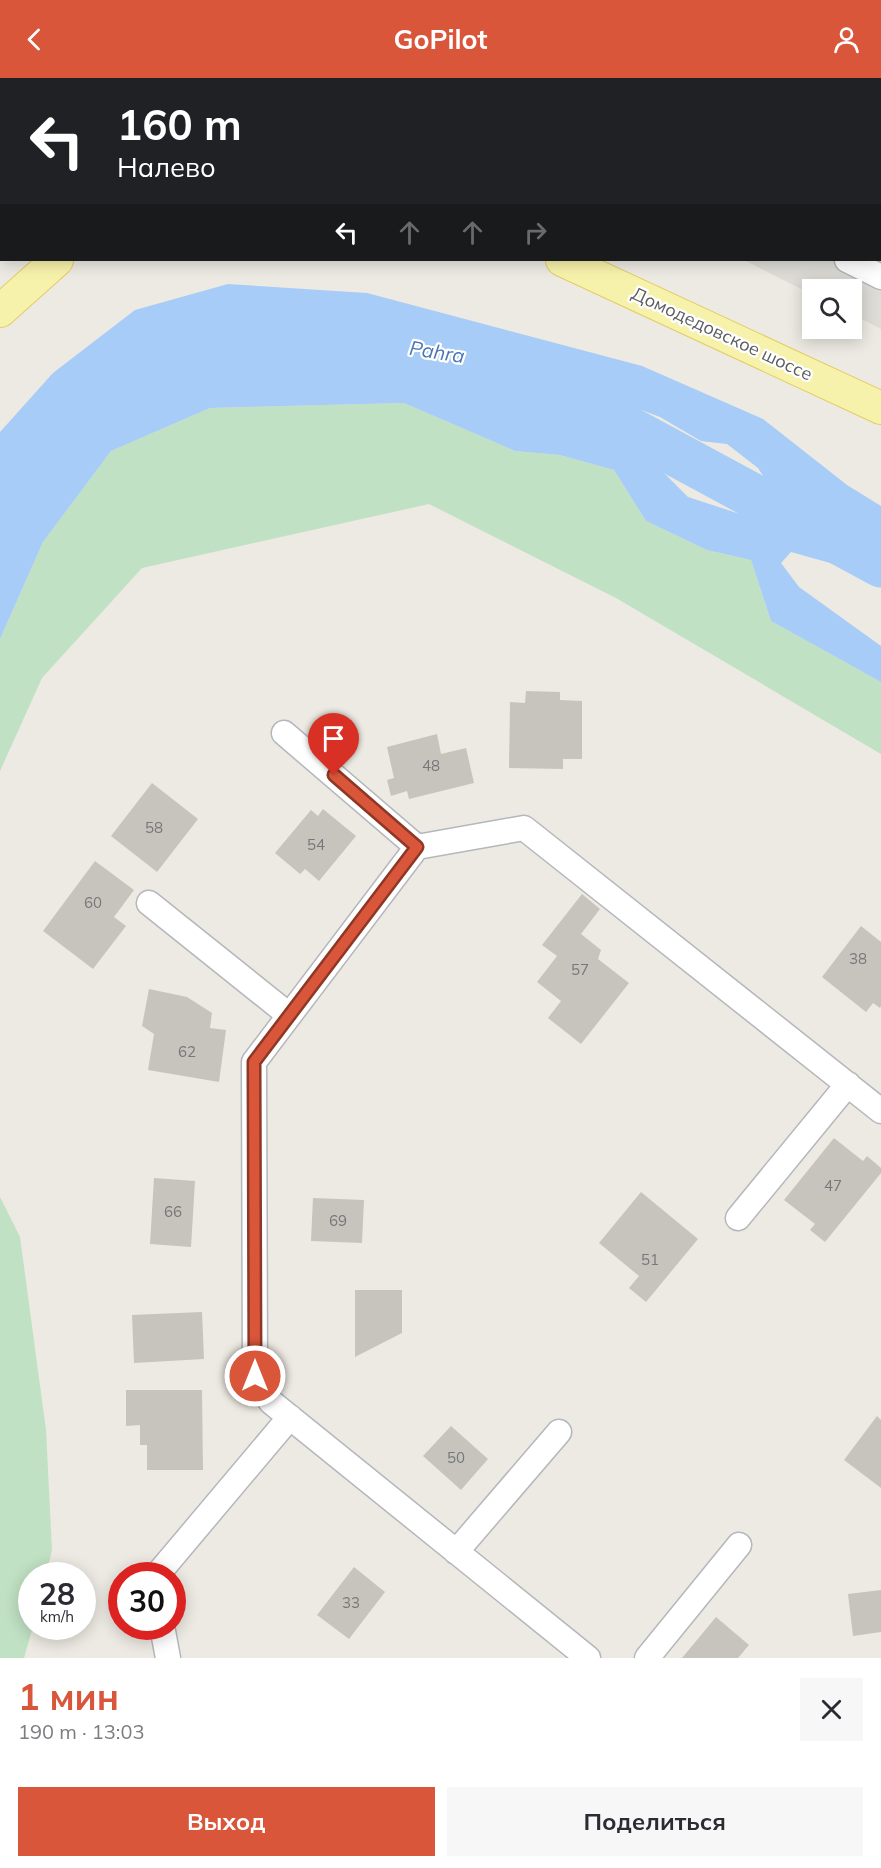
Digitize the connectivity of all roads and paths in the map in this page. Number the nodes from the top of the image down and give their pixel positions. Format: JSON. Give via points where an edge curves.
{"nodes":[{"id":1,"x":56,"y":261,"type":"edge"},
{"id":2,"x":564,"y":261,"type":"edge"},
{"id":3,"x":849,"y":261,"type":"edge"},
{"id":4,"x":881,"y":278,"type":"edge"},
{"id":5,"x":0,"y":311,"type":"edge"},
{"id":6,"x":881,"y":408,"type":"edge"},
{"id":7,"x":284,"y":733,"type":"dead end"},
{"id":8,"x":417,"y":847,"type":"junction"},
{"id":9,"x":149,"y":903,"type":"dead end"},
{"id":10,"x":289,"y":1015,"type":"junction"},
{"id":11,"x":848,"y":1084,"type":"junction"},
{"id":12,"x":881,"y":1111,"type":"edge"},
{"id":13,"x":738,"y":1218,"type":"dead end"},
{"id":14,"x":290,"y":1418,"type":"junction"},
{"id":15,"x":559,"y":1432,"type":"dead end"},
{"id":16,"x":739,"y":1545,"type":"dead end"},
{"id":17,"x":456,"y":1552,"type":"junction"},
{"id":18,"x":168,"y":1562,"type":"edge"},
{"id":19,"x":165,"y":1640,"type":"edge"},
{"id":20,"x":168,"y":1658,"type":"edge"},
{"id":21,"x":588,"y":1658,"type":"edge"},
{"id":22,"x":647,"y":1658,"type":"edge"}],
"edges":[{"from":1,"to":5,"type":"main road"},
{"from":2,"to":6,"type":"main road","name":"Домодедовское шоссе"},
{"from":3,"to":4,"type":"street"},
{"from":7,"to":8,"type":"street"},
{"from":8,"to":10,"type":"street"},
{"from":8,"to":11,"type":"street","via":[[524,828]]},
{"from":9,"to":10,"type":"street"},
{"from":10,"to":14,"type":"street","via":[[254,1062],[254,1073],[255,1376],[271,1402]]},
{"from":11,"to":12,"type":"street"},
{"from":11,"to":13,"type":"street"},
{"from":14,"to":17,"type":"street"},
{"from":14,"to":18,"type":"street"},
{"from":15,"to":17,"type":"street"},
{"from":16,"to":22,"type":"street"},
{"from":17,"to":21,"type":"street"},
{"from":19,"to":20,"type":"street"}]}
